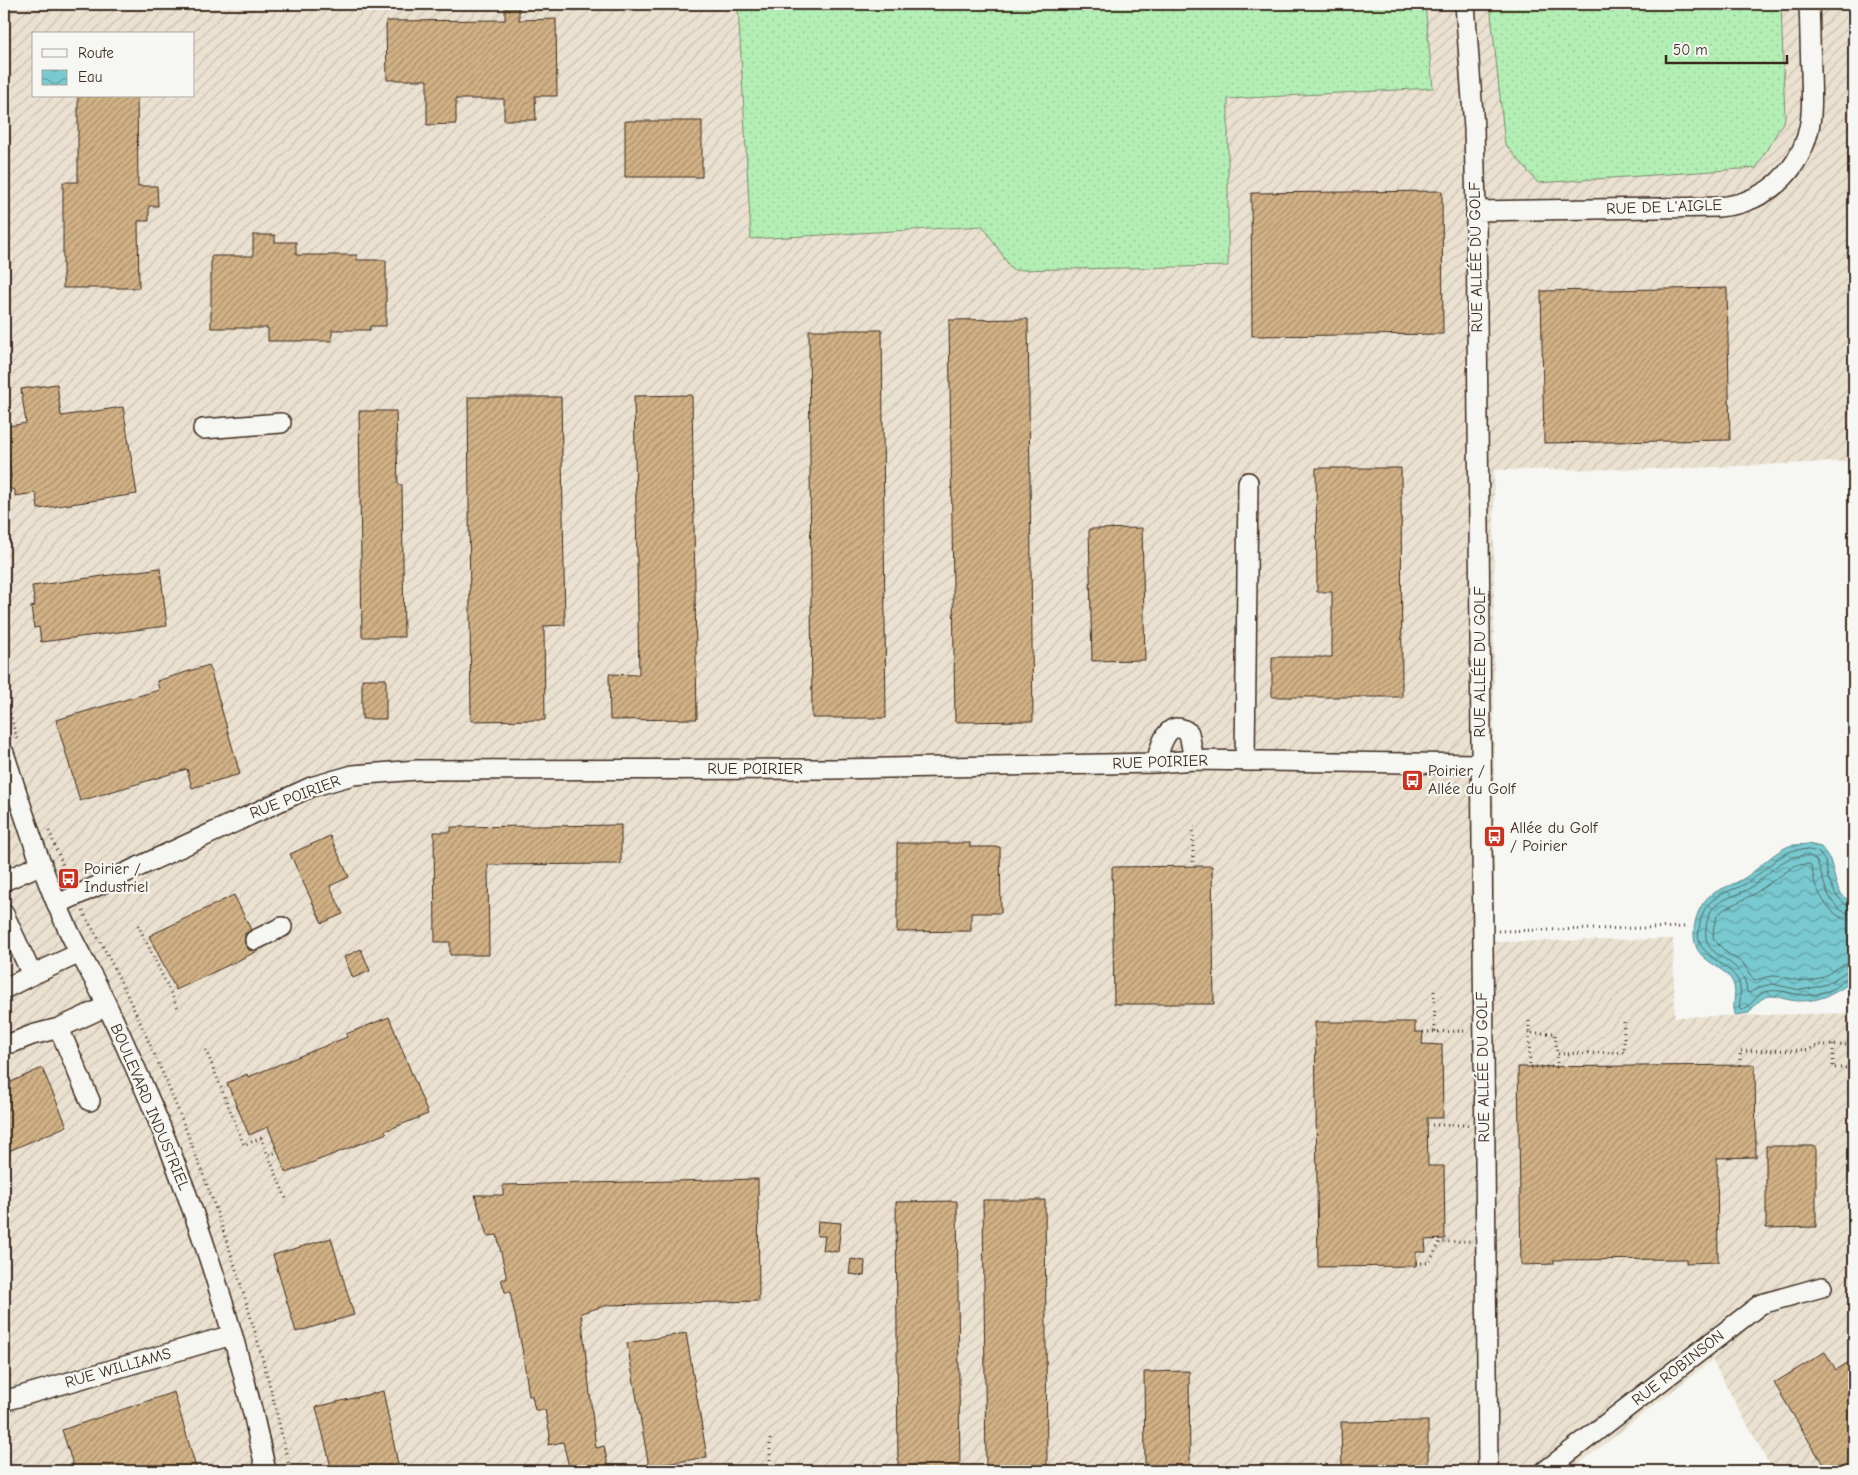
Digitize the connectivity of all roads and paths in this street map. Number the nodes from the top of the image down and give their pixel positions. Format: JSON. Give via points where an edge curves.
{"nodes":[{"id":1,"x":1465,"y":4,"type":"edge"},
{"id":2,"x":1810,"y":4,"type":"edge"},
{"id":3,"x":1476,"y":211,"type":"junction"},
{"id":4,"x":281,"y":424,"type":"dead end"},
{"id":5,"x":203,"y":429,"type":"dead end"},
{"id":6,"x":1248,"y":482,"type":"dead end"},
{"id":7,"x":4,"y":753,"type":"edge"},
{"id":8,"x":1194,"y":760,"type":"junction"},
{"id":9,"x":1245,"y":761,"type":"junction"},
{"id":10,"x":1156,"y":763,"type":"junction"},
{"id":11,"x":1480,"y":764,"type":"junction"},
{"id":12,"x":1192,"y":826,"type":"dead end"},
{"id":13,"x":42,"y":864,"type":"junction"},
{"id":14,"x":1193,"y":866,"type":"dead end"},
{"id":15,"x":4,"y":881,"type":"edge"},
{"id":16,"x":58,"y":904,"type":"junction"},
{"id":17,"x":4,"y":914,"type":"edge"},
{"id":18,"x":86,"y":918,"type":"dead end"},
{"id":19,"x":138,"y":925,"type":"dead end"},
{"id":20,"x":282,"y":927,"type":"dead end"},
{"id":21,"x":1688,"y":927,"type":"dead end"},
{"id":22,"x":1482,"y":931,"type":"junction"},
{"id":23,"x":255,"y":940,"type":"dead end"},
{"id":24,"x":80,"y":953,"type":"junction"},
{"id":25,"x":32,"y":975,"type":"junction"},
{"id":26,"x":4,"y":989,"type":"edge"},
{"id":27,"x":1434,"y":991,"type":"dead end"},
{"id":28,"x":107,"y":1006,"type":"junction"},
{"id":29,"x":178,"y":1008,"type":"dead end"},
{"id":30,"x":1624,"y":1020,"type":"dead end"},
{"id":31,"x":1528,"y":1021,"type":"dead end"},
{"id":32,"x":59,"y":1028,"type":"junction"},
{"id":33,"x":1483,"y":1031,"type":"junction"},
{"id":34,"x":1423,"y":1032,"type":"dead end"},
{"id":35,"x":1435,"y":1032,"type":"junction"},
{"id":36,"x":1529,"y":1033,"type":"junction"},
{"id":37,"x":4,"y":1043,"type":"edge"},
{"id":38,"x":1833,"y":1045,"type":"junction"},
{"id":39,"x":1854,"y":1045,"type":"edge"},
{"id":40,"x":206,"y":1050,"type":"dead end"},
{"id":41,"x":1557,"y":1054,"type":"junction"},
{"id":42,"x":1740,"y":1065,"type":"dead end"},
{"id":43,"x":1846,"y":1068,"type":"dead end"},
{"id":44,"x":90,"y":1101,"type":"dead end"},
{"id":45,"x":1427,"y":1125,"type":"dead end"},
{"id":46,"x":1484,"y":1125,"type":"junction"},
{"id":47,"x":278,"y":1152,"type":"dead end"},
{"id":48,"x":268,"y":1155,"type":"junction"},
{"id":49,"x":287,"y":1201,"type":"dead end"},
{"id":50,"x":1485,"y":1240,"type":"junction"},
{"id":51,"x":1416,"y":1263,"type":"dead end"},
{"id":52,"x":1822,"y":1287,"type":"dead end"},
{"id":53,"x":232,"y":1335,"type":"junction"},
{"id":54,"x":4,"y":1401,"type":"edge"},
{"id":55,"x":770,"y":1439,"type":"dead end"},
{"id":56,"x":770,"y":1468,"type":"dead end"},
{"id":57,"x":266,"y":1471,"type":"edge"},
{"id":58,"x":290,"y":1471,"type":"edge"},
{"id":59,"x":1488,"y":1471,"type":"edge"},
{"id":60,"x":1544,"y":1471,"type":"edge"}],
"edges":[{"from":1,"to":3,"type":"street","name":"RUE ALLÉE DU GOLF"},
{"from":2,"to":3,"type":"street","name":"RUE DE L'AIGLE","via":[[1810,122],[1805,144],[1787,175],[1761,195],[1743,203],[1718,207]]},
{"from":3,"to":11,"type":"street","name":"RUE ALLÉE DU GOLF"},
{"from":4,"to":5,"type":"street"},
{"from":6,"to":9,"type":"street"},
{"from":7,"to":13,"type":"street","name":"BOULEVARD INDUSTRIEL"},
{"from":8,"to":9,"type":"street","name":"RUE POIRIER"},
{"from":8,"to":10,"type":"street","name":"RUE POIRIER"},
{"from":8,"to":10,"type":"street","via":[[1189,733],[1175,728],[1162,742]]},
{"from":9,"to":11,"type":"street","name":"RUE POIRIER"},
{"from":10,"to":16,"type":"street","name":"RUE POIRIER","via":[[825,769],[399,771],[353,775],[311,787]]},
{"from":11,"to":22,"type":"street","name":"RUE ALLÉE DU GOLF"},
{"from":12,"to":14,"type":"path"},
{"from":13,"to":15,"type":"street"},
{"from":13,"to":16,"type":"street","name":"BOULEVARD INDUSTRIEL"},
{"from":16,"to":24,"type":"street","name":"BOULEVARD INDUSTRIEL"},
{"from":17,"to":25,"type":"street"},
{"from":18,"to":58,"type":"path","name":"BOULEVARD INDUSTRIEL","via":[[144,1031],[202,1170],[247,1305]]},
{"from":19,"to":29,"type":"path"},
{"from":20,"to":23,"type":"street"},
{"from":21,"to":22,"type":"path"},
{"from":22,"to":33,"type":"street","name":"RUE ALLÉE DU GOLF"},
{"from":24,"to":25,"type":"street"},
{"from":24,"to":28,"type":"street","name":"BOULEVARD INDUSTRIEL"},
{"from":25,"to":26,"type":"street"},
{"from":27,"to":35,"type":"path"},
{"from":28,"to":32,"type":"street"},
{"from":28,"to":53,"type":"street","name":"BOULEVARD INDUSTRIEL","via":[[177,1169]]},
{"from":30,"to":41,"type":"path","via":[[1624,1052]]},
{"from":31,"to":36,"type":"path"},
{"from":32,"to":37,"type":"street"},
{"from":32,"to":44,"type":"street"},
{"from":33,"to":35,"type":"path"},
{"from":33,"to":46,"type":"street","name":"RUE ALLÉE DU GOLF"},
{"from":34,"to":35,"type":"path"},
{"from":36,"to":41,"type":"path","via":[[1556,1033]]},
{"from":36,"to":41,"type":"path","via":[[1530,1067],[1557,1067]]},
{"from":38,"to":39,"type":"path"},
{"from":38,"to":42,"type":"path","via":[[1807,1050],[1740,1051]]},
{"from":38,"to":43,"type":"path","via":[[1833,1068]]},
{"from":40,"to":48,"type":"path","via":[[244,1145],[261,1138]]},
{"from":45,"to":46,"type":"path"},
{"from":46,"to":50,"type":"street","name":"RUE ALLÉE DU GOLF"},
{"from":47,"to":48,"type":"path"},
{"from":48,"to":49,"type":"path"},
{"from":50,"to":51,"type":"path","via":[[1440,1242],[1429,1263]]},
{"from":50,"to":59,"type":"street","name":"RUE ALLÉE DU GOLF"},
{"from":52,"to":60,"type":"street","name":"RUE ROBINSON","via":[[1761,1304]]},
{"from":53,"to":54,"type":"street","name":"RUE WILLIAMS"},
{"from":53,"to":57,"type":"street","name":"BOULEVARD INDUSTRIEL"},
{"from":55,"to":56,"type":"path"}]}
